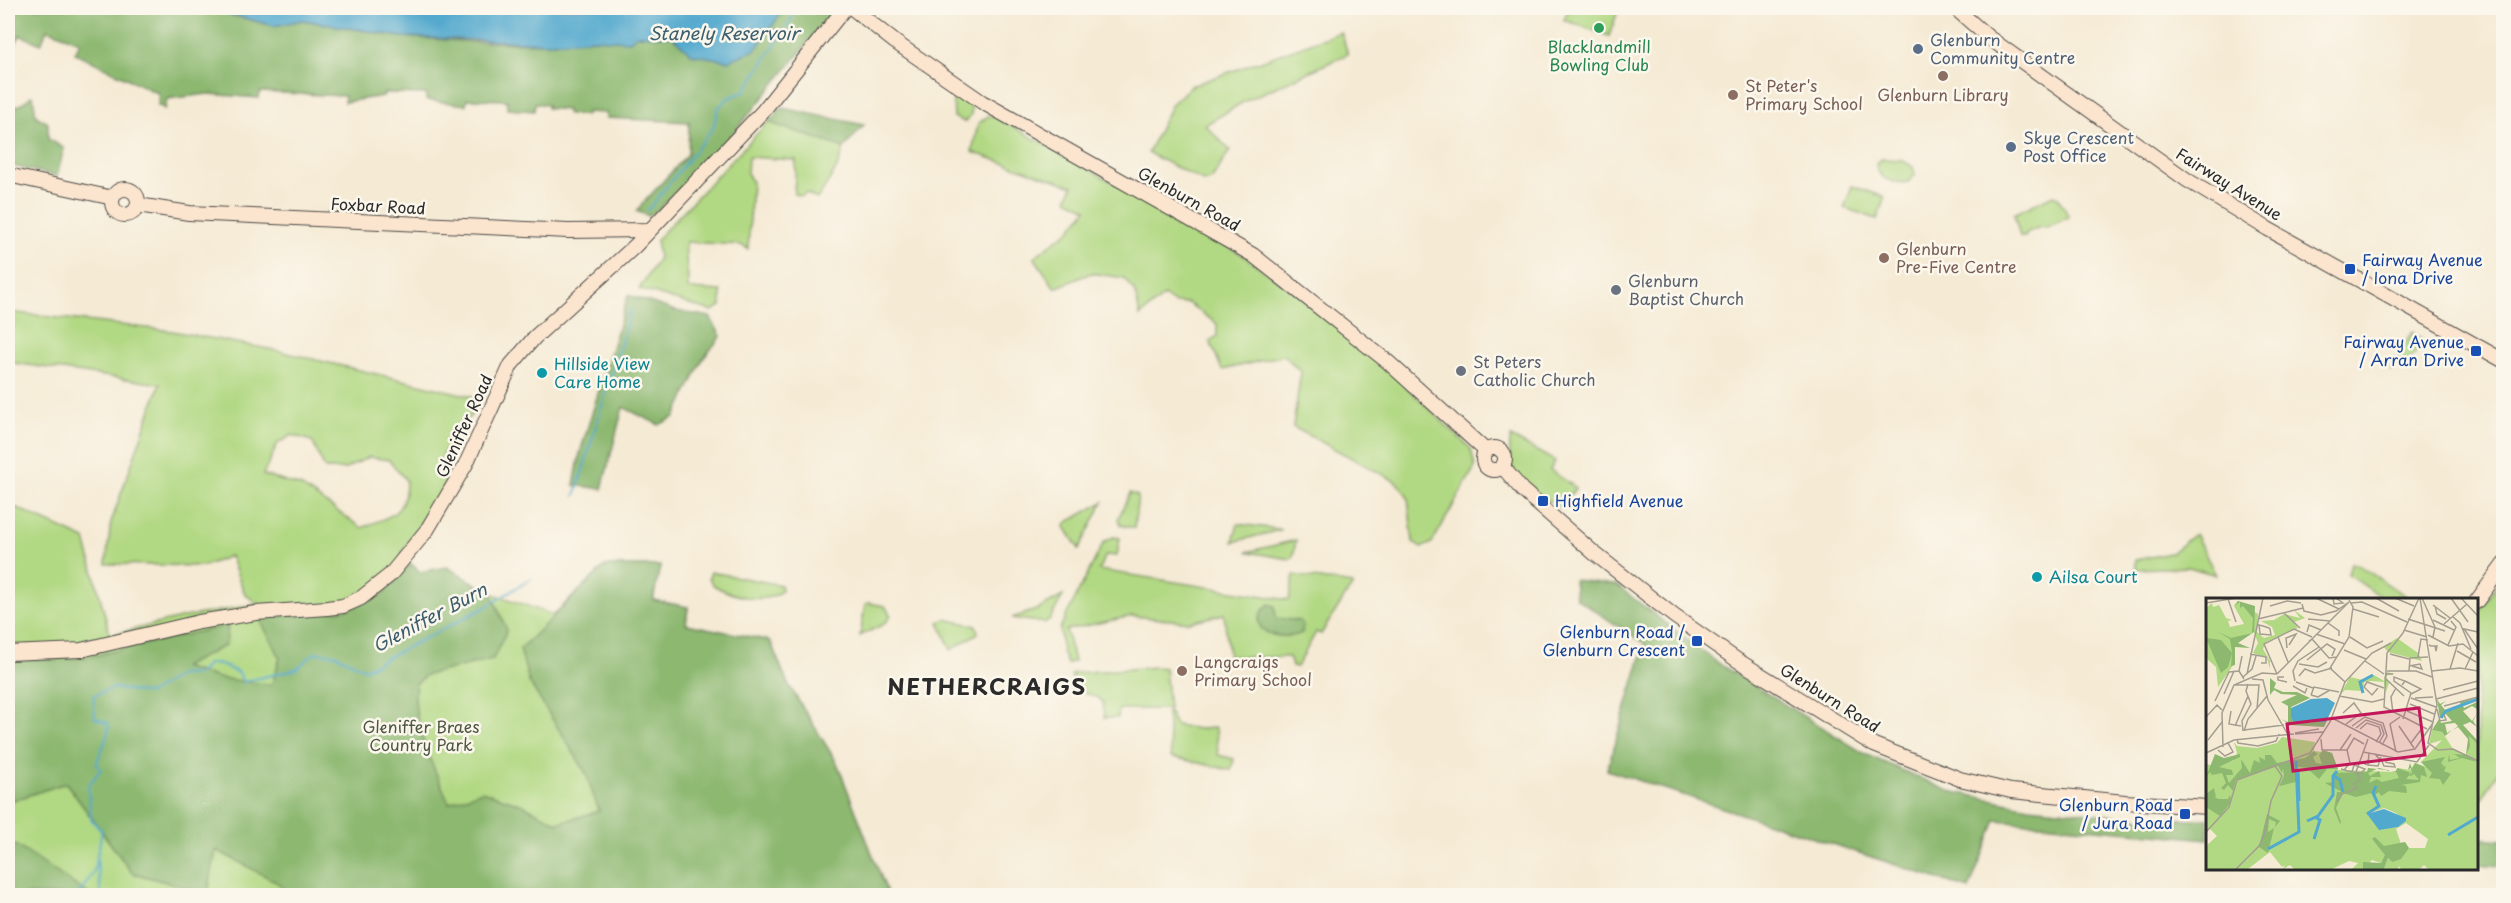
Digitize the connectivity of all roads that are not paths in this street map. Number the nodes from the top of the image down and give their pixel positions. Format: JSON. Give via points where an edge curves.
{"nodes":[{"id":1,"x":845,"y":8,"type":"edge"},
{"id":2,"x":852,"y":8,"type":"edge"},
{"id":3,"x":1955,"y":8,"type":"edge"},
{"id":4,"x":8,"y":175,"type":"edge"},
{"id":5,"x":618,"y":230,"type":"junction"},
{"id":6,"x":648,"y":230,"type":"junction"},
{"id":7,"x":621,"y":259,"type":"junction"},
{"id":8,"x":2504,"y":361,"type":"edge"},
{"id":9,"x":2504,"y":564,"type":"edge"},
{"id":10,"x":2478,"y":599,"type":"edge"},
{"id":11,"x":8,"y":653,"type":"edge"},
{"id":12,"x":2206,"y":807,"type":"edge"}],
"edges":[{"from":1,"to":6,"type":"street","name":"Gleniffer Road","via":[[763,111]]},
{"from":2,"to":12,"type":"street","name":"Glenburn Road","via":[[982,102],[1253,255],[1388,362],[1486,451],[1482,458],[1485,467],[1495,470],[1502,466],[1522,490],[1594,553],[1674,616],[1874,745],[1960,779],[2011,791]]},
{"from":3,"to":8,"type":"street","name":"Fairway Avenue","via":[[1988,37],[2187,180]]},
{"from":4,"to":5,"type":"street","name":"Foxbar Road","via":[[113,198],[127,189],[135,193],[138,205],[185,213]]},
{"from":5,"to":6,"type":"street","name":"Foxbar Road"},
{"from":5,"to":7,"type":"street"},
{"from":6,"to":7,"type":"street","name":"Gleniffer Road"},
{"from":7,"to":11,"type":"street","name":"Gleniffer Road","via":[[516,358],[450,495],[404,561],[360,598],[343,606],[199,622],[81,650]]},
{"from":9,"to":10,"type":"street"}]}
